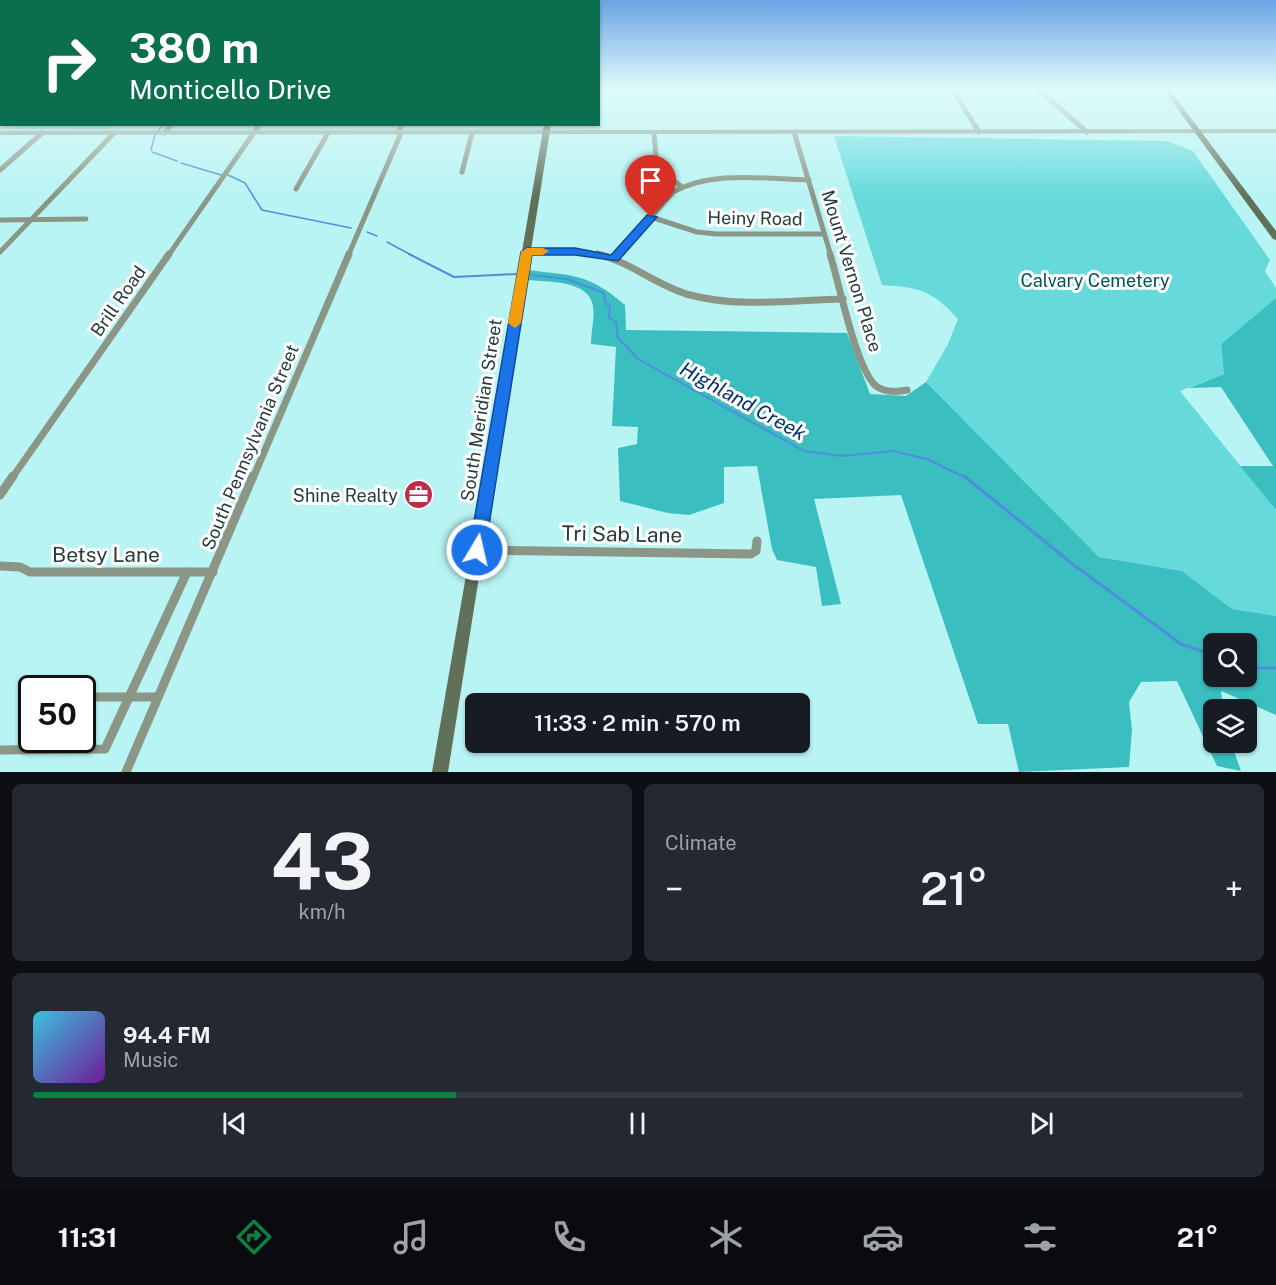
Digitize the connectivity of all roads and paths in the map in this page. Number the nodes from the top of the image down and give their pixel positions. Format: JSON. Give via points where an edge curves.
{"nodes":[{"id":1,"x":975,"y":125,"type":"edge"},
{"id":2,"x":1081,"y":125,"type":"edge"},
{"id":3,"x":1191,"y":125,"type":"edge"},
{"id":4,"x":170,"y":126,"type":"edge"},
{"id":5,"x":259,"y":126,"type":"edge"},
{"id":6,"x":547,"y":128,"type":"edge"},
{"id":7,"x":400,"y":130,"type":"edge"},
{"id":8,"x":1276,"y":131,"type":"edge"},
{"id":9,"x":794,"y":132,"type":"junction"},
{"id":10,"x":979,"y":132,"type":"junction"},
{"id":11,"x":1087,"y":132,"type":"junction"},
{"id":12,"x":1196,"y":132,"type":"junction"},
{"id":13,"x":0,"y":133,"type":"edge"},
{"id":14,"x":42,"y":133,"type":"junction"},
{"id":15,"x":114,"y":133,"type":"junction"},
{"id":16,"x":164,"y":133,"type":"junction"},
{"id":17,"x":254,"y":133,"type":"junction"},
{"id":18,"x":328,"y":133,"type":"junction"},
{"id":19,"x":472,"y":133,"type":"junction"},
{"id":20,"x":654,"y":133,"type":"junction"},
{"id":21,"x":0,"y":170,"type":"edge"},
{"id":22,"x":462,"y":172,"type":"dead end"},
{"id":23,"x":809,"y":180,"type":"junction"},
{"id":24,"x":681,"y":186,"type":"junction"},
{"id":25,"x":296,"y":189,"type":"dead end"},
{"id":26,"x":651,"y":217,"type":"junction"},
{"id":27,"x":0,"y":219,"type":"edge"},
{"id":28,"x":86,"y":219,"type":"dead end"},
{"id":29,"x":32,"y":220,"type":"junction"},
{"id":30,"x":824,"y":234,"type":"junction"},
{"id":31,"x":1276,"y":237,"type":"edge"},
{"id":32,"x":0,"y":252,"type":"edge"},
{"id":33,"x":527,"y":252,"type":"junction"},
{"id":34,"x":614,"y":259,"type":"junction"},
{"id":35,"x":843,"y":299,"type":"junction"},
{"id":36,"x":907,"y":390,"type":"dead end"},
{"id":37,"x":0,"y":495,"type":"edge"},
{"id":38,"x":757,"y":541,"type":"dead end"},
{"id":39,"x":477,"y":550,"type":"junction"},
{"id":40,"x":0,"y":566,"type":"edge"},
{"id":41,"x":187,"y":572,"type":"junction"},
{"id":42,"x":213,"y":572,"type":"junction"},
{"id":43,"x":96,"y":697,"type":"edge"},
{"id":44,"x":129,"y":697,"type":"junction"},
{"id":45,"x":158,"y":697,"type":"junction"},
{"id":46,"x":0,"y":750,"type":"edge"},
{"id":47,"x":126,"y":772,"type":"edge"},
{"id":48,"x":440,"y":772,"type":"edge"}],
"edges":[{"from":1,"to":10,"type":"street"},
{"from":2,"to":11,"type":"street"},
{"from":3,"to":12,"type":"main road"},
{"from":4,"to":16,"type":"street"},
{"from":5,"to":17,"type":"street","name":"Brill Road"},
{"from":6,"to":19,"type":"street"},
{"from":6,"to":20,"type":"street"},
{"from":6,"to":33,"type":"main road","name":"South Meridian Street"},
{"from":7,"to":18,"type":"street"},
{"from":7,"to":19,"type":"street"},
{"from":7,"to":42,"type":"street","name":"South Pennsylvania Street"},
{"from":8,"to":12,"type":"street"},
{"from":9,"to":10,"type":"street"},
{"from":9,"to":20,"type":"street"},
{"from":9,"to":23,"type":"street","name":"Mount Vernon Place"},
{"from":10,"to":11,"type":"street"},
{"from":11,"to":12,"type":"street"},
{"from":12,"to":31,"type":"main road"},
{"from":13,"to":14,"type":"street"},
{"from":14,"to":15,"type":"street"},
{"from":14,"to":21,"type":"street"},
{"from":15,"to":16,"type":"street"},
{"from":15,"to":29,"type":"street"},
{"from":16,"to":17,"type":"street"},
{"from":17,"to":18,"type":"street"},
{"from":17,"to":37,"type":"street","name":"Brill Road"},
{"from":18,"to":25,"type":"street"},
{"from":19,"to":22,"type":"street"},
{"from":20,"to":24,"type":"street","via":[[657,168]]},
{"from":23,"to":24,"type":"street","via":[[704,180]]},
{"from":23,"to":30,"type":"street","name":"Mount Vernon Place"},
{"from":24,"to":26,"type":"street"},
{"from":26,"to":30,"type":"street","name":"Heiny Road","via":[[716,234]]},
{"from":26,"to":34,"type":"street"},
{"from":27,"to":29,"type":"street"},
{"from":28,"to":29,"type":"street"},
{"from":29,"to":32,"type":"street"},
{"from":30,"to":35,"type":"street","name":"Mount Vernon Place"},
{"from":33,"to":34,"type":"street","via":[[575,251]]},
{"from":33,"to":39,"type":"main road","name":"South Meridian Street"},
{"from":34,"to":35,"type":"street","via":[[662,286],[696,297]]},
{"from":35,"to":36,"type":"street","name":"Mount Vernon Place","via":[[873,383],[887,392]]},
{"from":38,"to":39,"type":"street","name":"Tri Sab Lane","via":[[756,551],[751,554]]},
{"from":39,"to":48,"type":"main road","name":"South Meridian Street"},
{"from":40,"to":41,"type":"street","name":"Betsy Lane","via":[[30,572]]},
{"from":41,"to":42,"type":"street","name":"Betsy Lane"},
{"from":41,"to":44,"type":"street"},
{"from":42,"to":45,"type":"street","name":"South Pennsylvania Street"},
{"from":43,"to":44,"type":"street"},
{"from":44,"to":45,"type":"street"},
{"from":44,"to":46,"type":"street","via":[[105,749]]},
{"from":45,"to":47,"type":"street","name":"South Pennsylvania Street"}]}
